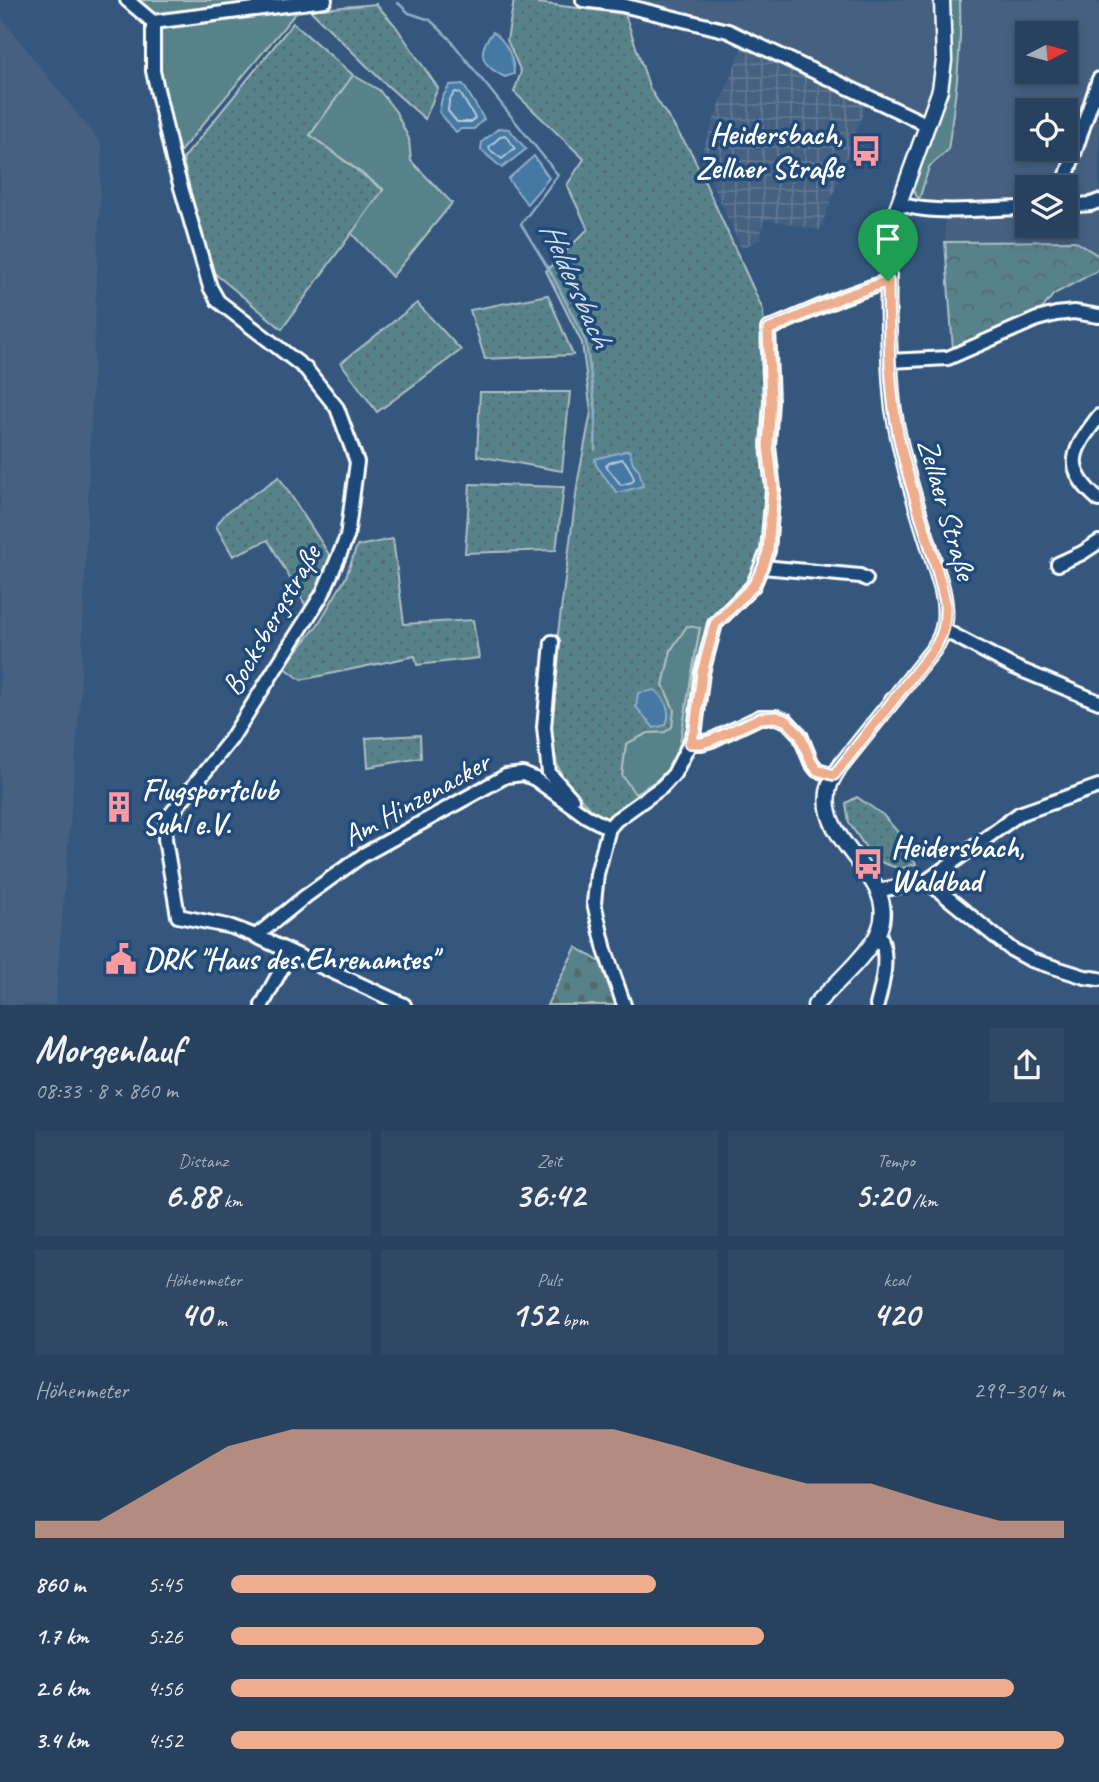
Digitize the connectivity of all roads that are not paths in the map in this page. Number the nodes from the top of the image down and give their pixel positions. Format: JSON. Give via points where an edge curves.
{"nodes":[{"id":1,"x":127,"y":0,"type":"edge"},
{"id":2,"x":326,"y":0,"type":"edge"},
{"id":3,"x":583,"y":0,"type":"edge"},
{"id":4,"x":942,"y":0,"type":"edge"},
{"id":5,"x":153,"y":22,"type":"junction"},
{"id":6,"x":1099,"y":79,"type":"edge"},
{"id":7,"x":928,"y":125,"type":"junction"},
{"id":8,"x":1067,"y":175,"type":"edge"},
{"id":9,"x":1099,"y":201,"type":"edge"},
{"id":10,"x":899,"y":203,"type":"junction"},
{"id":11,"x":1078,"y":205,"type":"edge"},
{"id":12,"x":1015,"y":208,"type":"edge"},
{"id":13,"x":888,"y":281,"type":"junction"},
{"id":14,"x":1099,"y":316,"type":"edge"},
{"id":15,"x":889,"y":361,"type":"junction"},
{"id":16,"x":1099,"y":416,"type":"edge"},
{"id":17,"x":1099,"y":500,"type":"edge"},
{"id":18,"x":1099,"y":542,"type":"edge"},
{"id":19,"x":1058,"y":564,"type":"dead end"},
{"id":20,"x":763,"y":567,"type":"junction"},
{"id":21,"x":866,"y":579,"type":"dead end"},
{"id":22,"x":944,"y":630,"type":"junction"},
{"id":23,"x":552,"y":642,"type":"dead end"},
{"id":24,"x":1099,"y":702,"type":"edge"},
{"id":25,"x":690,"y":743,"type":"junction"},
{"id":26,"x":834,"y":775,"type":"junction"},
{"id":27,"x":1099,"y":786,"type":"edge"},
{"id":28,"x":586,"y":816,"type":"junction"},
{"id":29,"x":609,"y":828,"type":"junction"},
{"id":30,"x":927,"y":881,"type":"junction"},
{"id":31,"x":878,"y":891,"type":"junction"},
{"id":32,"x":878,"y":932,"type":"junction"},
{"id":33,"x":256,"y":936,"type":"junction"},
{"id":34,"x":289,"y":953,"type":"junction"},
{"id":35,"x":1099,"y":979,"type":"edge"},
{"id":36,"x":262,"y":1005,"type":"edge"},
{"id":37,"x":404,"y":1005,"type":"edge"},
{"id":38,"x":624,"y":1005,"type":"edge"},
{"id":39,"x":815,"y":1005,"type":"edge"},
{"id":40,"x":877,"y":1005,"type":"edge"}],
"edges":[{"from":1,"to":5,"type":"street"},
{"from":2,"to":5,"type":"street"},
{"from":3,"to":7,"type":"street","via":[[728,30]]},
{"from":4,"to":7,"type":"street","name":"Zellaer Straße","via":[[944,61]]},
{"from":5,"to":33,"type":"street","name":"Bocksbergstraße","via":[[153,71],[210,287],[218,301],[306,369],[337,408],[356,462],[347,537],[323,593],[231,739],[166,825],[164,839],[178,916]]},
{"from":6,"to":8,"type":"street"},
{"from":7,"to":10,"type":"street","name":"Zellaer Straße"},
{"from":9,"to":11,"type":"street"},
{"from":10,"to":12,"type":"street","via":[[934,210]]},
{"from":10,"to":13,"type":"street","name":"Zellaer Straße"},
{"from":13,"to":15,"type":"street","name":"Zellaer Straße"},
{"from":13,"to":20,"type":"street","via":[[768,330],[768,446],[773,488]]},
{"from":14,"to":15,"type":"street","via":[[1056,314],[948,358]]},
{"from":15,"to":22,"type":"street","name":"Zellaer Straße","via":[[902,452],[945,602]]},
{"from":16,"to":17,"type":"street","via":[[1074,454],[1076,470]]},
{"from":18,"to":19,"type":"street"},
{"from":20,"to":21,"type":"street"},
{"from":20,"to":25,"type":"street","via":[[753,586],[715,624]]},
{"from":22,"to":24,"type":"street","via":[[1014,667]]},
{"from":22,"to":26,"type":"street"},
{"from":23,"to":28,"type":"street","via":[[544,727],[550,773]]},
{"from":25,"to":26,"type":"street","via":[[712,740],[760,718],[776,717],[800,735],[817,770]]},
{"from":25,"to":29,"type":"street","via":[[662,787]]},
{"from":26,"to":31,"type":"street","via":[[828,798],[831,818]]},
{"from":27,"to":30,"type":"street","via":[[1019,814]]},
{"from":28,"to":29,"type":"street","name":"Am Hinzenacker"},
{"from":28,"to":33,"type":"street","name":"Am Hinzenacker","via":[[535,779],[523,774],[506,776],[363,855]]},
{"from":29,"to":38,"type":"street","via":[[594,903]]},
{"from":30,"to":31,"type":"street"},
{"from":30,"to":35,"type":"street","via":[[1031,960]]},
{"from":31,"to":32,"type":"street","via":[[883,912]]},
{"from":32,"to":39,"type":"street"},
{"from":32,"to":40,"type":"street","via":[[884,941],[884,966]]},
{"from":33,"to":34,"type":"street","name":"Bocksbergstraße"},
{"from":34,"to":36,"type":"street"},
{"from":34,"to":37,"type":"street","name":"Bocksbergstraße"}]}
